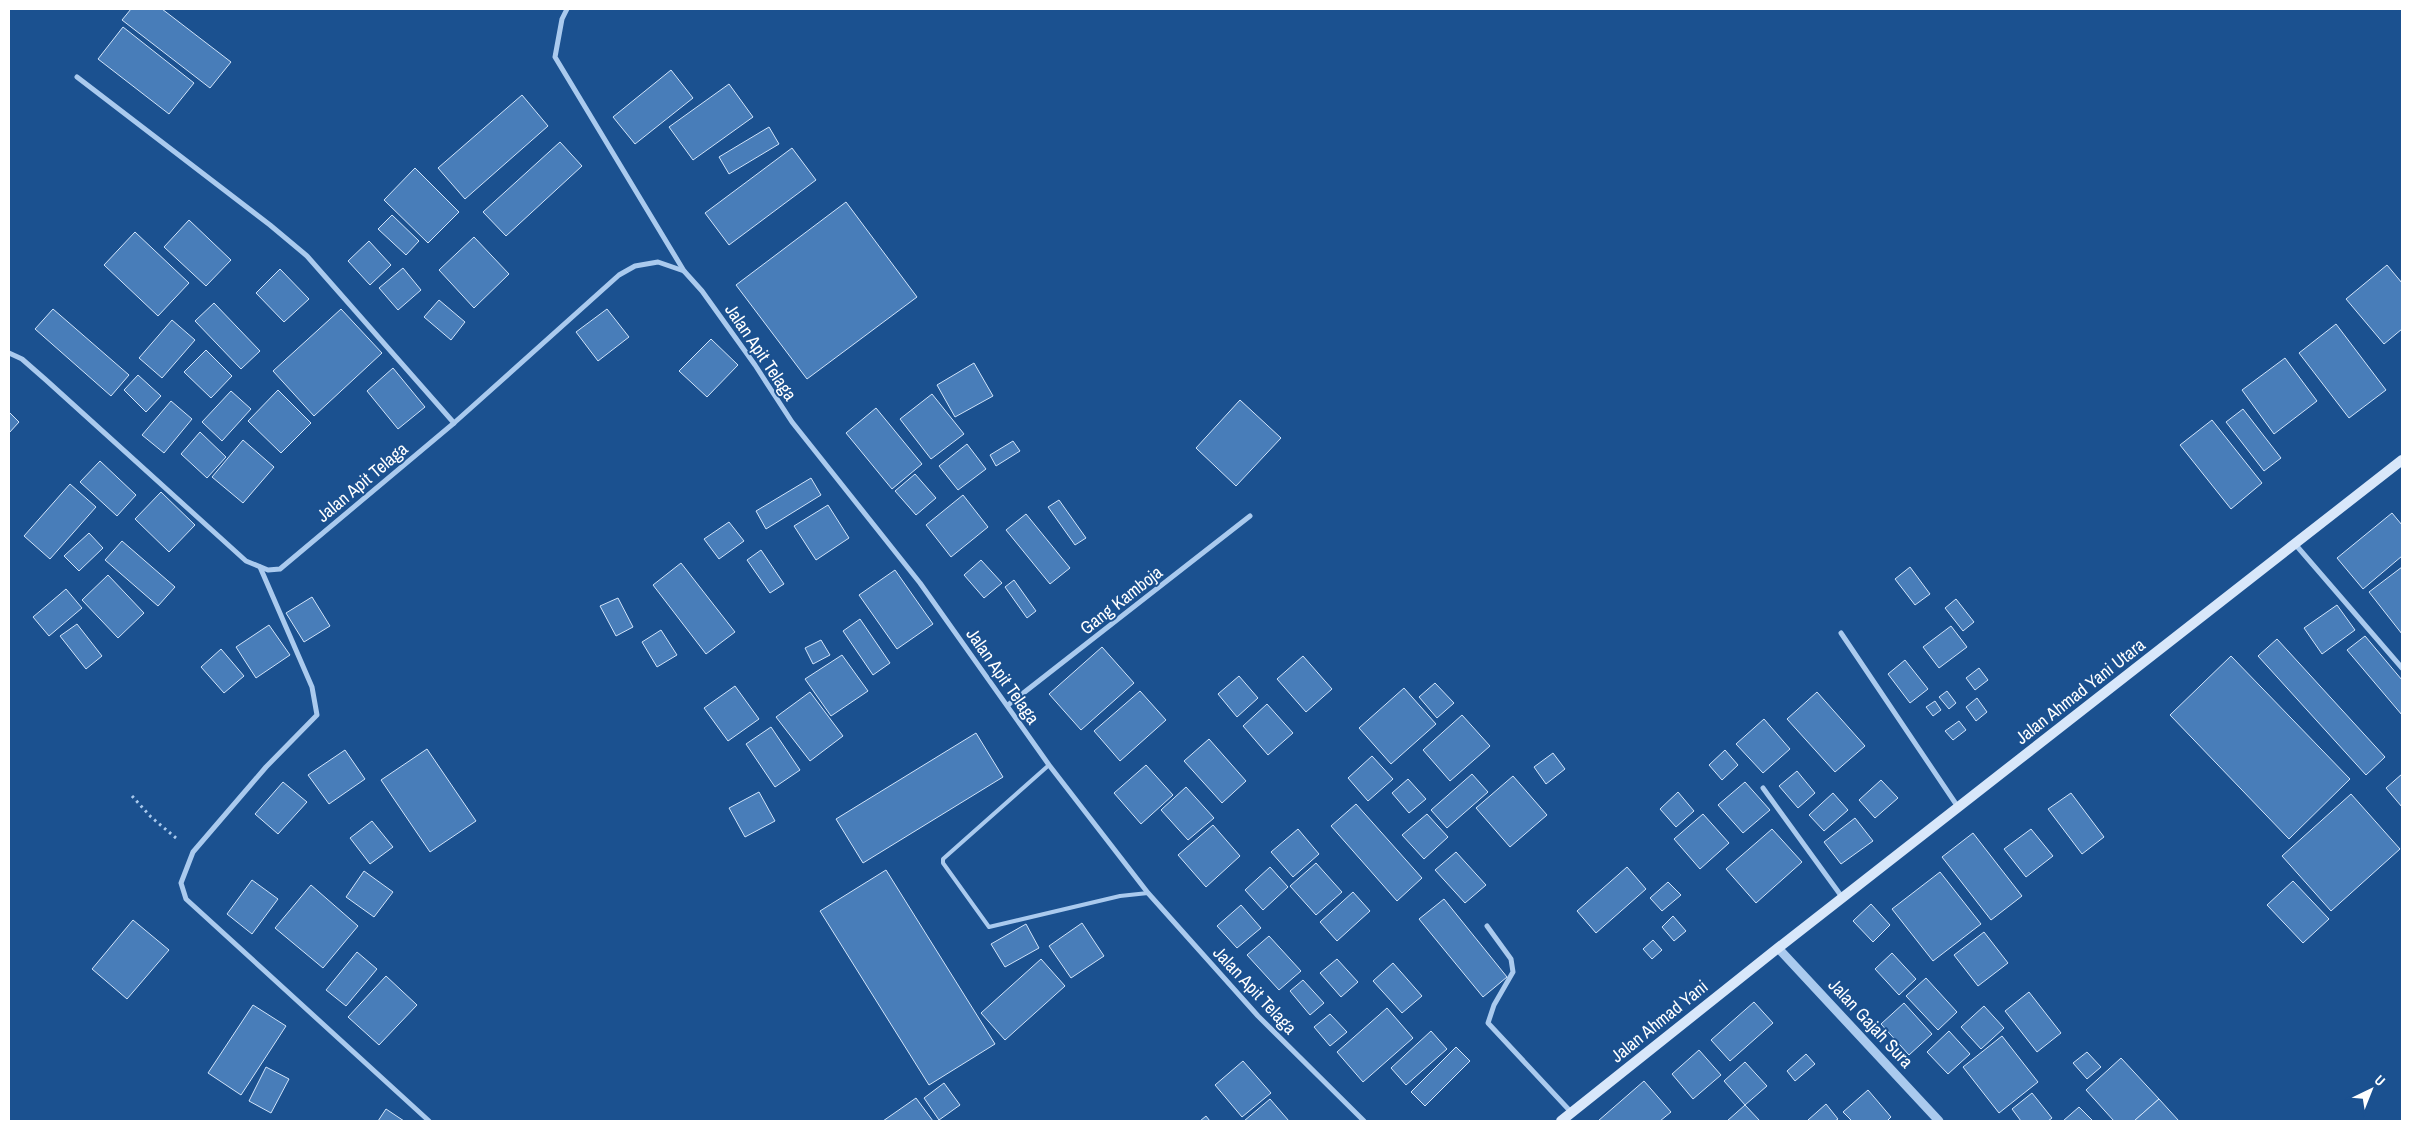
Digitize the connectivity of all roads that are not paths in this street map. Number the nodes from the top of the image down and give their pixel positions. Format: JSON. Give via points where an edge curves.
{"nodes":[{"id":1,"x":567,"y":9,"type":"edge"},
{"id":2,"x":77,"y":77,"type":"dead end"},
{"id":3,"x":684,"y":271,"type":"junction"},
{"id":4,"x":9,"y":353,"type":"edge"},
{"id":5,"x":454,"y":423,"type":"junction"},
{"id":6,"x":2402,"y":460,"type":"edge"},
{"id":7,"x":1250,"y":516,"type":"dead end"},
{"id":8,"x":2295,"y":544,"type":"junction"},
{"id":9,"x":260,"y":567,"type":"junction"},
{"id":10,"x":1840,"y":633,"type":"dead end"},
{"id":11,"x":2402,"y":668,"type":"edge"},
{"id":12,"x":1008,"y":705,"type":"junction"},
{"id":13,"x":1049,"y":765,"type":"junction"},
{"id":14,"x":1763,"y":788,"type":"dead end"},
{"id":15,"x":1958,"y":807,"type":"junction"},
{"id":16,"x":1148,"y":893,"type":"junction"},
{"id":17,"x":1842,"y":897,"type":"junction"},
{"id":18,"x":1486,"y":926,"type":"dead end"},
{"id":19,"x":1778,"y":948,"type":"junction"},
{"id":20,"x":1572,"y":1112,"type":"junction"},
{"id":21,"x":429,"y":1121,"type":"edge"},
{"id":22,"x":1364,"y":1121,"type":"edge"},
{"id":23,"x":1561,"y":1121,"type":"edge"},
{"id":24,"x":1940,"y":1121,"type":"edge"}],
"edges":[{"from":1,"to":3,"type":"street","via":[[555,57]]},
{"from":2,"to":5,"type":"street","via":[[307,256]]},
{"from":3,"to":5,"type":"street","name":"Jalan Apit Telaga","via":[[658,262],[635,266],[619,275]]},
{"from":3,"to":12,"type":"street","name":"Jalan Apit Telaga","via":[[750,357],[792,422],[920,583]]},
{"from":4,"to":9,"type":"street","via":[[22,359],[46,380],[246,562]]},
{"from":5,"to":9,"type":"street","name":"Jalan Apit Telaga","via":[[280,569]]},
{"from":6,"to":8,"type":"main road","name":"Jalan Ahmad Yani Utara"},
{"from":7,"to":12,"type":"street","name":"Gang Kamboja"},
{"from":8,"to":11,"type":"street"},
{"from":8,"to":15,"type":"main road","name":"Jalan Ahmad Yani Utara"},
{"from":9,"to":21,"type":"street","via":[[312,687],[317,715],[266,767],[193,852],[181,883],[186,899]]},
{"from":10,"to":15,"type":"street"},
{"from":12,"to":13,"type":"street","name":"Jalan Apit Telaga"},
{"from":13,"to":16,"type":"street","name":"Jalan Apit Telaga"},
{"from":13,"to":16,"type":"lane","via":[[943,859],[989,928],[1120,896]]},
{"from":14,"to":17,"type":"street"},
{"from":15,"to":17,"type":"main road","name":"Jalan Ahmad Yani Utara"},
{"from":16,"to":22,"type":"street","name":"Jalan Apit Telaga","via":[[1258,1016]]},
{"from":17,"to":19,"type":"main road","name":"Jalan Ahmad Yani Utara"},
{"from":18,"to":20,"type":"street","via":[[1511,959],[1513,972],[1494,1004],[1488,1023]]},
{"from":19,"to":20,"type":"main road","name":"Jalan Ahmad Yani"},
{"from":19,"to":24,"type":"street","name":"Jalan Gajah Sura"},
{"from":20,"to":23,"type":"main road","name":"Jalan Ahmad Yani"}]}
